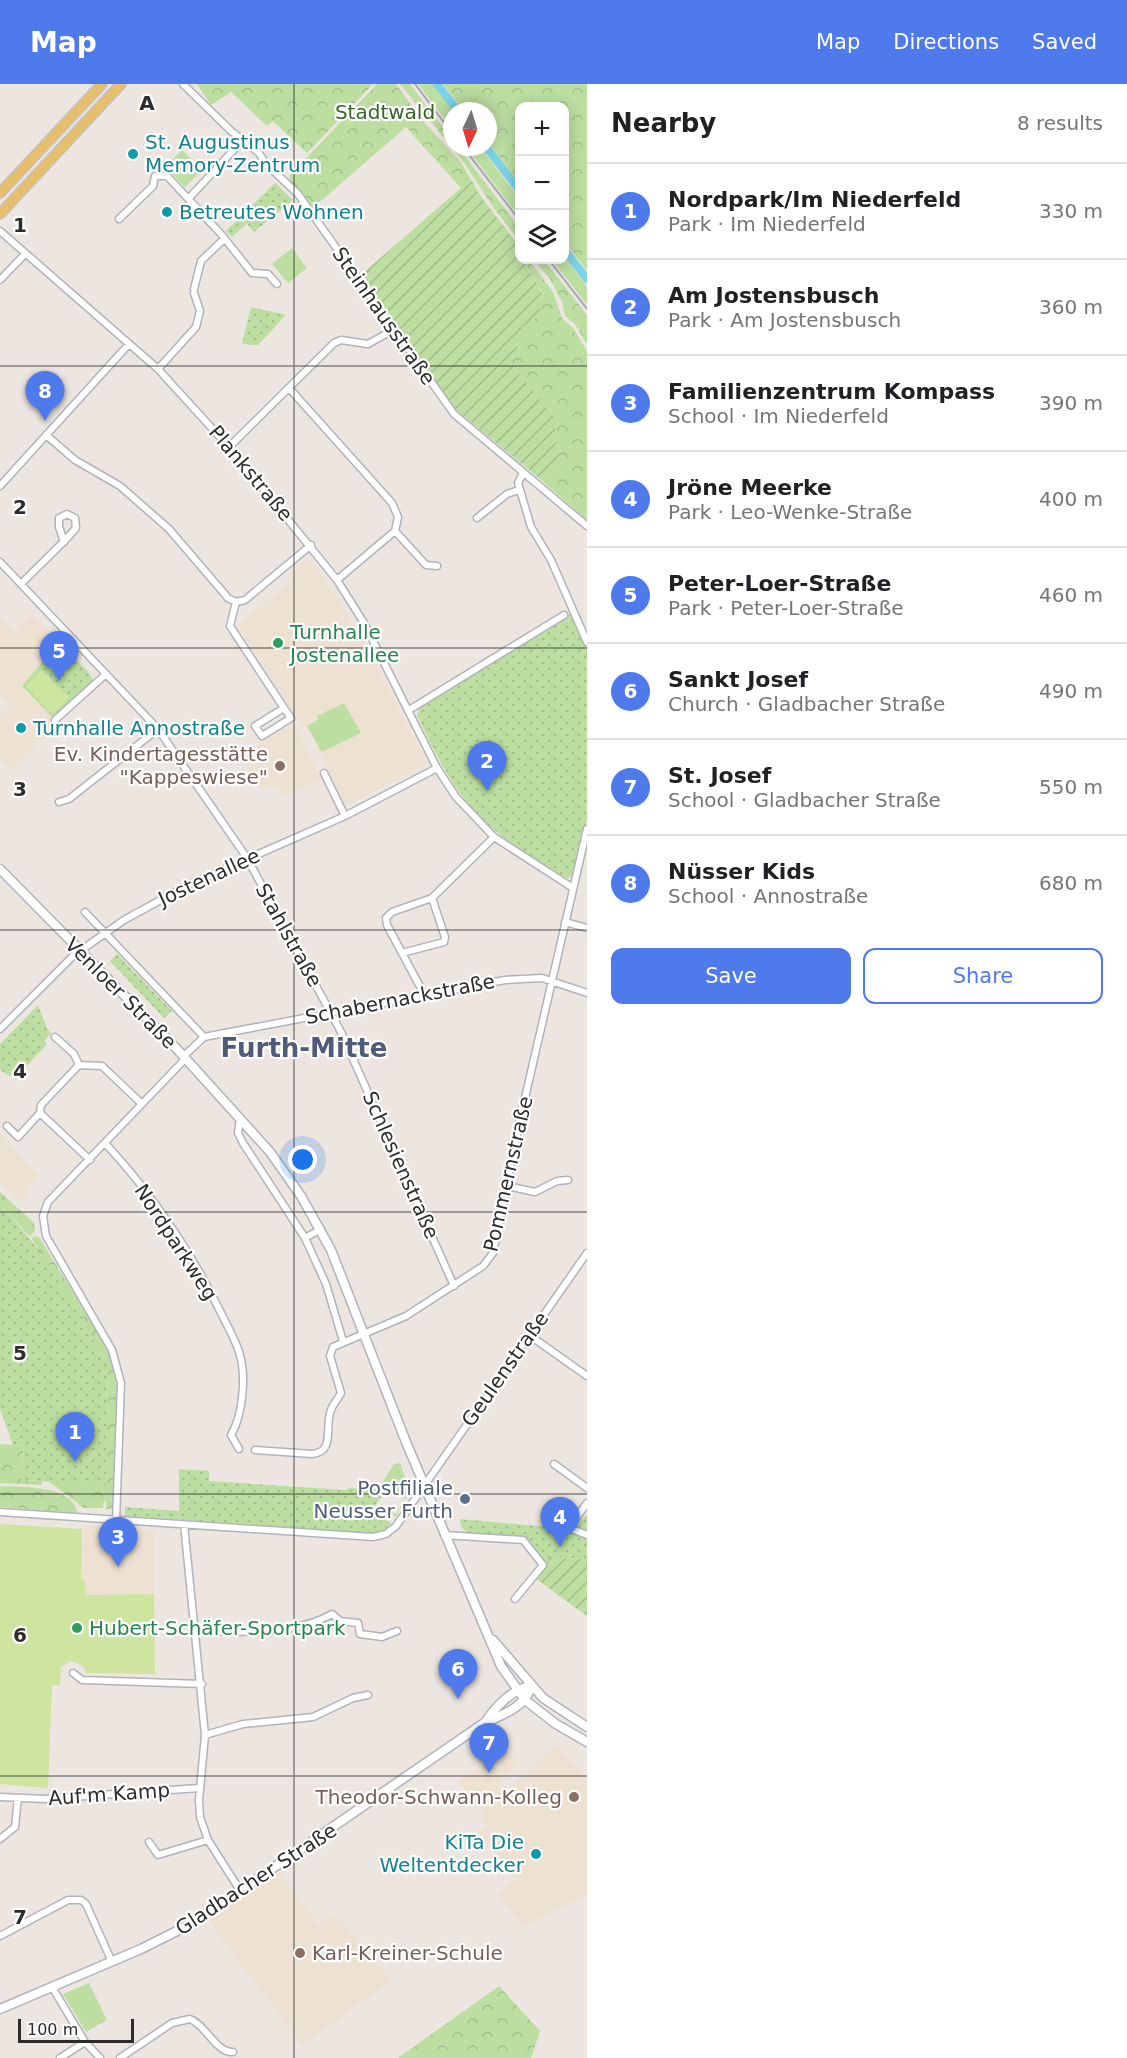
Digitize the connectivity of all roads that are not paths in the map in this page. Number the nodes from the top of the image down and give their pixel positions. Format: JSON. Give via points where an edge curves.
{"nodes":[{"id":1,"x":102,"y":84,"type":"edge"},
{"id":2,"x":121,"y":84,"type":"edge"},
{"id":3,"x":183,"y":84,"type":"edge"},
{"id":4,"x":192,"y":84,"type":"edge"},
{"id":5,"x":194,"y":93,"type":"junction"},
{"id":6,"x":244,"y":139,"type":"junction"},
{"id":7,"x":0,"y":193,"type":"edge"},
{"id":8,"x":189,"y":198,"type":"junction"},
{"id":9,"x":0,"y":214,"type":"edge"},
{"id":10,"x":119,"y":219,"type":"dead end"},
{"id":11,"x":0,"y":231,"type":"edge"},
{"id":12,"x":223,"y":240,"type":"junction"},
{"id":13,"x":26,"y":254,"type":"junction"},
{"id":14,"x":0,"y":280,"type":"edge"},
{"id":15,"x":277,"y":284,"type":"dead end"},
{"id":16,"x":395,"y":329,"type":"junction"},
{"id":17,"x":129,"y":344,"type":"junction"},
{"id":18,"x":158,"y":369,"type":"junction"},
{"id":19,"x":289,"y":388,"type":"junction"},
{"id":20,"x":46,"y":435,"type":"junction"},
{"id":21,"x":229,"y":447,"type":"junction"},
{"id":22,"x":524,"y":473,"type":"junction"},
{"id":23,"x":0,"y":486,"type":"edge"},
{"id":24,"x":519,"y":490,"type":"junction"},
{"id":25,"x":477,"y":518,"type":"dead end"},
{"id":26,"x":587,"y":526,"type":"edge"},
{"id":27,"x":395,"y":531,"type":"junction"},
{"id":28,"x":64,"y":542,"type":"dead end"},
{"id":29,"x":311,"y":545,"type":"junction"},
{"id":30,"x":0,"y":562,"type":"edge"},
{"id":31,"x":437,"y":566,"type":"dead end"},
{"id":32,"x":337,"y":580,"type":"junction"},
{"id":33,"x":21,"y":584,"type":"junction"},
{"id":34,"x":236,"y":602,"type":"junction"},
{"id":35,"x":564,"y":615,"type":"dead end"},
{"id":36,"x":587,"y":642,"type":"edge"},
{"id":37,"x":106,"y":674,"type":"junction"},
{"id":38,"x":284,"y":708,"type":"junction"},
{"id":39,"x":409,"y":710,"type":"junction"},
{"id":40,"x":55,"y":720,"type":"dead end"},
{"id":41,"x":158,"y":729,"type":"junction"},
{"id":42,"x":437,"y":768,"type":"junction"},
{"id":43,"x":324,"y":773,"type":"dead end"},
{"id":44,"x":59,"y":802,"type":"dead end"},
{"id":45,"x":345,"y":816,"type":"junction"},
{"id":46,"x":587,"y":829,"type":"edge"},
{"id":47,"x":494,"y":837,"type":"junction"},
{"id":48,"x":585,"y":849,"type":"edge"},
{"id":49,"x":247,"y":858,"type":"junction"},
{"id":50,"x":0,"y":869,"type":"edge"},
{"id":51,"x":573,"y":888,"type":"junction"},
{"id":52,"x":432,"y":898,"type":"junction"},
{"id":53,"x":85,"y":912,"type":"dead end"},
{"id":54,"x":565,"y":922,"type":"junction"},
{"id":55,"x":587,"y":928,"type":"edge"},
{"id":56,"x":104,"y":933,"type":"junction"},
{"id":57,"x":79,"y":950,"type":"junction"},
{"id":58,"x":402,"y":953,"type":"junction"},
{"id":59,"x":552,"y":981,"type":"junction"},
{"id":60,"x":587,"y":993,"type":"edge"},
{"id":61,"x":424,"y":994,"type":"junction"},
{"id":62,"x":331,"y":1012,"type":"junction"},
{"id":63,"x":0,"y":1029,"type":"edge"},
{"id":64,"x":56,"y":1037,"type":"dead end"},
{"id":65,"x":204,"y":1037,"type":"junction"},
{"id":66,"x":185,"y":1057,"type":"junction"},
{"id":67,"x":79,"y":1065,"type":"junction"},
{"id":68,"x":142,"y":1104,"type":"junction"},
{"id":69,"x":40,"y":1113,"type":"junction"},
{"id":70,"x":240,"y":1119,"type":"junction"},
{"id":71,"x":7,"y":1126,"type":"dead end"},
{"id":72,"x":105,"y":1143,"type":"junction"},
{"id":73,"x":90,"y":1160,"type":"junction"},
{"id":74,"x":568,"y":1180,"type":"dead end"},
{"id":75,"x":507,"y":1186,"type":"junction"},
{"id":76,"x":321,"y":1229,"type":"junction"},
{"id":77,"x":305,"y":1238,"type":"junction"},
{"id":78,"x":587,"y":1253,"type":"edge"},
{"id":79,"x":454,"y":1286,"type":"junction"},
{"id":80,"x":363,"y":1334,"type":"junction"},
{"id":81,"x":529,"y":1335,"type":"junction"},
{"id":82,"x":343,"y":1341,"type":"junction"},
{"id":83,"x":587,"y":1376,"type":"edge"},
{"id":84,"x":239,"y":1449,"type":"dead end"},
{"id":85,"x":255,"y":1450,"type":"dead end"},
{"id":86,"x":554,"y":1464,"type":"dead end"},
{"id":87,"x":423,"y":1485,"type":"junction"},
{"id":88,"x":587,"y":1488,"type":"edge"},
{"id":89,"x":587,"y":1503,"type":"edge"},
{"id":90,"x":0,"y":1512,"type":"edge"},
{"id":91,"x":116,"y":1521,"type":"junction"},
{"id":92,"x":184,"y":1524,"type":"junction"},
{"id":93,"x":444,"y":1535,"type":"junction"},
{"id":94,"x":587,"y":1535,"type":"edge"},
{"id":95,"x":515,"y":1599,"type":"dead end"},
{"id":96,"x":485,"y":1630,"type":"junction"},
{"id":97,"x":196,"y":1631,"type":"junction"},
{"id":98,"x":397,"y":1631,"type":"dead end"},
{"id":99,"x":73,"y":1673,"type":"dead end"},
{"id":100,"x":202,"y":1684,"type":"junction"},
{"id":101,"x":531,"y":1686,"type":"junction"},
{"id":102,"x":516,"y":1691,"type":"junction"},
{"id":103,"x":368,"y":1695,"type":"dead end"},
{"id":104,"x":525,"y":1700,"type":"junction"},
{"id":105,"x":484,"y":1723,"type":"junction"},
{"id":106,"x":587,"y":1727,"type":"edge"},
{"id":107,"x":205,"y":1735,"type":"junction"},
{"id":108,"x":587,"y":1742,"type":"edge"},
{"id":109,"x":200,"y":1788,"type":"junction"},
{"id":110,"x":0,"y":1797,"type":"edge"},
{"id":111,"x":18,"y":1798,"type":"junction"},
{"id":112,"x":0,"y":1839,"type":"edge"},
{"id":113,"x":207,"y":1840,"type":"junction"},
{"id":114,"x":149,"y":1842,"type":"dead end"},
{"id":115,"x":241,"y":1892,"type":"junction"},
{"id":116,"x":0,"y":1936,"type":"edge"},
{"id":117,"x":112,"y":1962,"type":"junction"},
{"id":118,"x":52,"y":1987,"type":"junction"},
{"id":119,"x":0,"y":2007,"type":"edge"},
{"id":120,"x":85,"y":2042,"type":"junction"},
{"id":121,"x":232,"y":2052,"type":"dead end"},
{"id":122,"x":60,"y":2058,"type":"edge"},
{"id":123,"x":100,"y":2058,"type":"edge"},
{"id":124,"x":120,"y":2058,"type":"edge"}],
"edges":[{"from":1,"to":7,"type":"main road"},
{"from":2,"to":9,"type":"main road"},
{"from":3,"to":5,"type":"street","name":"Steinhausstraße"},
{"from":4,"to":5,"type":"street"},
{"from":5,"to":6,"type":"street","name":"Steinhausstraße"},
{"from":6,"to":8,"type":"street"},
{"from":6,"to":16,"type":"street","name":"Steinhausstraße","via":[[298,194]]},
{"from":8,"to":10,"type":"street","via":[[167,176],[155,176],[153,186]]},
{"from":8,"to":12,"type":"street"},
{"from":11,"to":13,"type":"street","name":"Plankstraße"},
{"from":12,"to":15,"type":"street","via":[[252,273],[268,274]]},
{"from":12,"to":18,"type":"street","via":[[201,261],[194,291],[200,311],[196,327]]},
{"from":13,"to":14,"type":"street"},
{"from":13,"to":17,"type":"street","name":"Plankstraße"},
{"from":16,"to":19,"type":"street","via":[[368,344],[341,340],[334,343]]},
{"from":16,"to":22,"type":"street","name":"Steinhausstraße","via":[[453,414]]},
{"from":17,"to":18,"type":"street","name":"Plankstraße"},
{"from":17,"to":20,"type":"street"},
{"from":18,"to":21,"type":"street","name":"Plankstraße"},
{"from":19,"to":21,"type":"street"},
{"from":19,"to":27,"type":"street","via":[[392,503],[398,517]]},
{"from":20,"to":23,"type":"street"},
{"from":20,"to":34,"type":"street","via":[[144,507]]},
{"from":21,"to":29,"type":"street","name":"Plankstraße"},
{"from":22,"to":24,"type":"street"},
{"from":22,"to":26,"type":"street","name":"Steinhausstraße"},
{"from":24,"to":25,"type":"street","via":[[507,494]]},
{"from":24,"to":36,"type":"street","via":[[531,527],[551,560]]},
{"from":27,"to":31,"type":"street","via":[[426,565]]},
{"from":27,"to":32,"type":"street"},
{"from":28,"to":33,"type":"street"},
{"from":29,"to":32,"type":"street","name":"Plankstraße"},
{"from":29,"to":34,"type":"street","via":[[245,600]]},
{"from":30,"to":33,"type":"street","name":"Stahlstraße"},
{"from":32,"to":39,"type":"street","name":"Plankstraße"},
{"from":33,"to":37,"type":"street","name":"Stahlstraße"},
{"from":34,"to":38,"type":"street","via":[[230,626]]},
{"from":35,"to":39,"type":"street"},
{"from":37,"to":40,"type":"street"},
{"from":37,"to":41,"type":"street","name":"Stahlstraße"},
{"from":38,"to":38,"type":"street","via":[[255,726],[262,736],[291,718]]},
{"from":39,"to":42,"type":"street","name":"Plankstraße"},
{"from":41,"to":44,"type":"street","via":[[69,799]]},
{"from":41,"to":49,"type":"street","name":"Stahlstraße"},
{"from":42,"to":45,"type":"street","name":"Jostenallee"},
{"from":42,"to":47,"type":"street","name":"Plankstraße","via":[[468,811]]},
{"from":43,"to":45,"type":"street"},
{"from":45,"to":49,"type":"street","name":"Jostenallee"},
{"from":46,"to":48,"type":"street","name":"Pommernstraße"},
{"from":47,"to":51,"type":"street","name":"Plankstraße"},
{"from":47,"to":52,"type":"street"},
{"from":48,"to":51,"type":"street","name":"Pommernstraße"},
{"from":49,"to":56,"type":"street","name":"Jostenallee","via":[[188,885]]},
{"from":49,"to":62,"type":"street","name":"Stahlstraße"},
{"from":50,"to":57,"type":"main road","name":"Venloer Straße"},
{"from":51,"to":54,"type":"street","name":"Pommernstraße"},
{"from":52,"to":58,"type":"street","via":[[444,942]]},
{"from":52,"to":58,"type":"street","via":[[392,912],[386,918]]},
{"from":53,"to":56,"type":"street","name":"Venloer Straße"},
{"from":54,"to":55,"type":"street"},
{"from":54,"to":59,"type":"street","name":"Pommernstraße"},
{"from":56,"to":57,"type":"street","name":"Jostenallee"},
{"from":56,"to":65,"type":"street","name":"Venloer Straße"},
{"from":57,"to":63,"type":"street","name":"Jostenallee"},
{"from":57,"to":66,"type":"main road","name":"Venloer Straße"},
{"from":58,"to":61,"type":"street"},
{"from":59,"to":60,"type":"street","name":"Schabernackstraße"},
{"from":59,"to":61,"type":"street","name":"Schabernackstraße","via":[[531,976]]},
{"from":59,"to":75,"type":"street","name":"Pommernstraße"},
{"from":61,"to":62,"type":"street","name":"Schabernackstraße"},
{"from":62,"to":65,"type":"street","name":"Schabernackstraße"},
{"from":62,"to":79,"type":"street","name":"Schlesienstraße"},
{"from":64,"to":67,"type":"street","via":[[74,1054]]},
{"from":65,"to":66,"type":"street"},
{"from":66,"to":68,"type":"street"},
{"from":66,"to":70,"type":"main road","name":"Venloer Straße"},
{"from":67,"to":68,"type":"street","via":[[102,1066]]},
{"from":67,"to":69,"type":"street","via":[[41,1106]]},
{"from":68,"to":72,"type":"street"},
{"from":69,"to":71,"type":"street","via":[[18,1137]]},
{"from":69,"to":73,"type":"street"},
{"from":70,"to":76,"type":"main road","name":"Venloer Straße","via":[[270,1152]]},
{"from":70,"to":77,"type":"street","via":[[238,1133],[243,1143]]},
{"from":72,"to":73,"type":"street"},
{"from":72,"to":84,"type":"street","name":"Nordparkweg","via":[[193,1260],[235,1341],[242,1371],[238,1420],[231,1435]]},
{"from":73,"to":91,"type":"street","via":[[48,1202],[43,1216],[45,1234],[119,1366]]},
{"from":74,"to":75,"type":"street","via":[[535,1192]]},
{"from":75,"to":79,"type":"street","name":"Pommernstraße","via":[[494,1253],[483,1266]]},
{"from":76,"to":77,"type":"street"},
{"from":76,"to":80,"type":"main road","name":"Venloer Straße"},
{"from":77,"to":82,"type":"street","via":[[326,1284]]},
{"from":78,"to":81,"type":"street","name":"Geulenstraße"},
{"from":79,"to":80,"type":"street","name":"Pommernstraße","via":[[406,1316]]},
{"from":80,"to":82,"type":"street"},
{"from":80,"to":87,"type":"main road","name":"Venloer Straße"},
{"from":81,"to":83,"type":"street"},
{"from":81,"to":87,"type":"street","name":"Geulenstraße"},
{"from":82,"to":85,"type":"street","via":[[331,1352],[341,1393],[329,1414],[325,1449],[312,1454]]},
{"from":86,"to":88,"type":"street"},
{"from":87,"to":92,"type":"street","name":"Geulenstraße","via":[[396,1526],[380,1537]]},
{"from":87,"to":93,"type":"main road","name":"Venloer Straße"},
{"from":89,"to":94,"type":"street","via":[[569,1528]]},
{"from":90,"to":91,"type":"street","name":"Geulenstraße"},
{"from":91,"to":92,"type":"street","name":"Geulenstraße"},
{"from":92,"to":97,"type":"street"},
{"from":93,"to":95,"type":"street","via":[[523,1540],[543,1565]]},
{"from":93,"to":96,"type":"main road","name":"Venloer Straße"},
{"from":96,"to":101,"type":"main road","name":"Venloer Straße"},
{"from":96,"to":102,"type":"main road","name":"Venloer Straße"},
{"from":97,"to":98,"type":"street","via":[[277,1629],[312,1623],[333,1614],[340,1621],[358,1623],[360,1634],[382,1637]]},
{"from":97,"to":100,"type":"street"},
{"from":99,"to":100,"type":"street","via":[[82,1680]]},
{"from":100,"to":107,"type":"street"},
{"from":101,"to":102,"type":"main road"},
{"from":101,"to":104,"type":"main road"},
{"from":101,"to":106,"type":"main road","name":"Venloer Straße","via":[[553,1706]]},
{"from":102,"to":104,"type":"main road","name":"Venloer Straße"},
{"from":102,"to":105,"type":"main road","name":"Gladbacher Straße"},
{"from":103,"to":107,"type":"street","via":[[313,1717],[243,1724]]},
{"from":104,"to":105,"type":"main road","name":"Gladbacher Straße"},
{"from":104,"to":108,"type":"main road","name":"Venloer Straße"},
{"from":105,"to":115,"type":"main road","name":"Gladbacher Straße"},
{"from":107,"to":109,"type":"street"},
{"from":109,"to":111,"type":"street","name":"Auf'm Kamp"},
{"from":109,"to":113,"type":"street","via":[[200,1816]]},
{"from":110,"to":111,"type":"street","name":"Auf'm Kamp"},
{"from":111,"to":112,"type":"street","via":[[15,1827]]},
{"from":113,"to":114,"type":"street","via":[[158,1855]]},
{"from":113,"to":115,"type":"street"},
{"from":115,"to":117,"type":"main road","name":"Gladbacher Straße","via":[[178,1931]]},
{"from":116,"to":117,"type":"street","via":[[68,1900],[81,1900]]},
{"from":117,"to":118,"type":"main road","name":"Gladbacher Straße"},
{"from":118,"to":119,"type":"main road","name":"Gladbacher Straße"},
{"from":118,"to":120,"type":"street"},
{"from":120,"to":122,"type":"street"},
{"from":120,"to":123,"type":"street"},
{"from":121,"to":124,"type":"street","via":[[223,2050],[204,2027],[190,2019],[172,2023]]}]}
